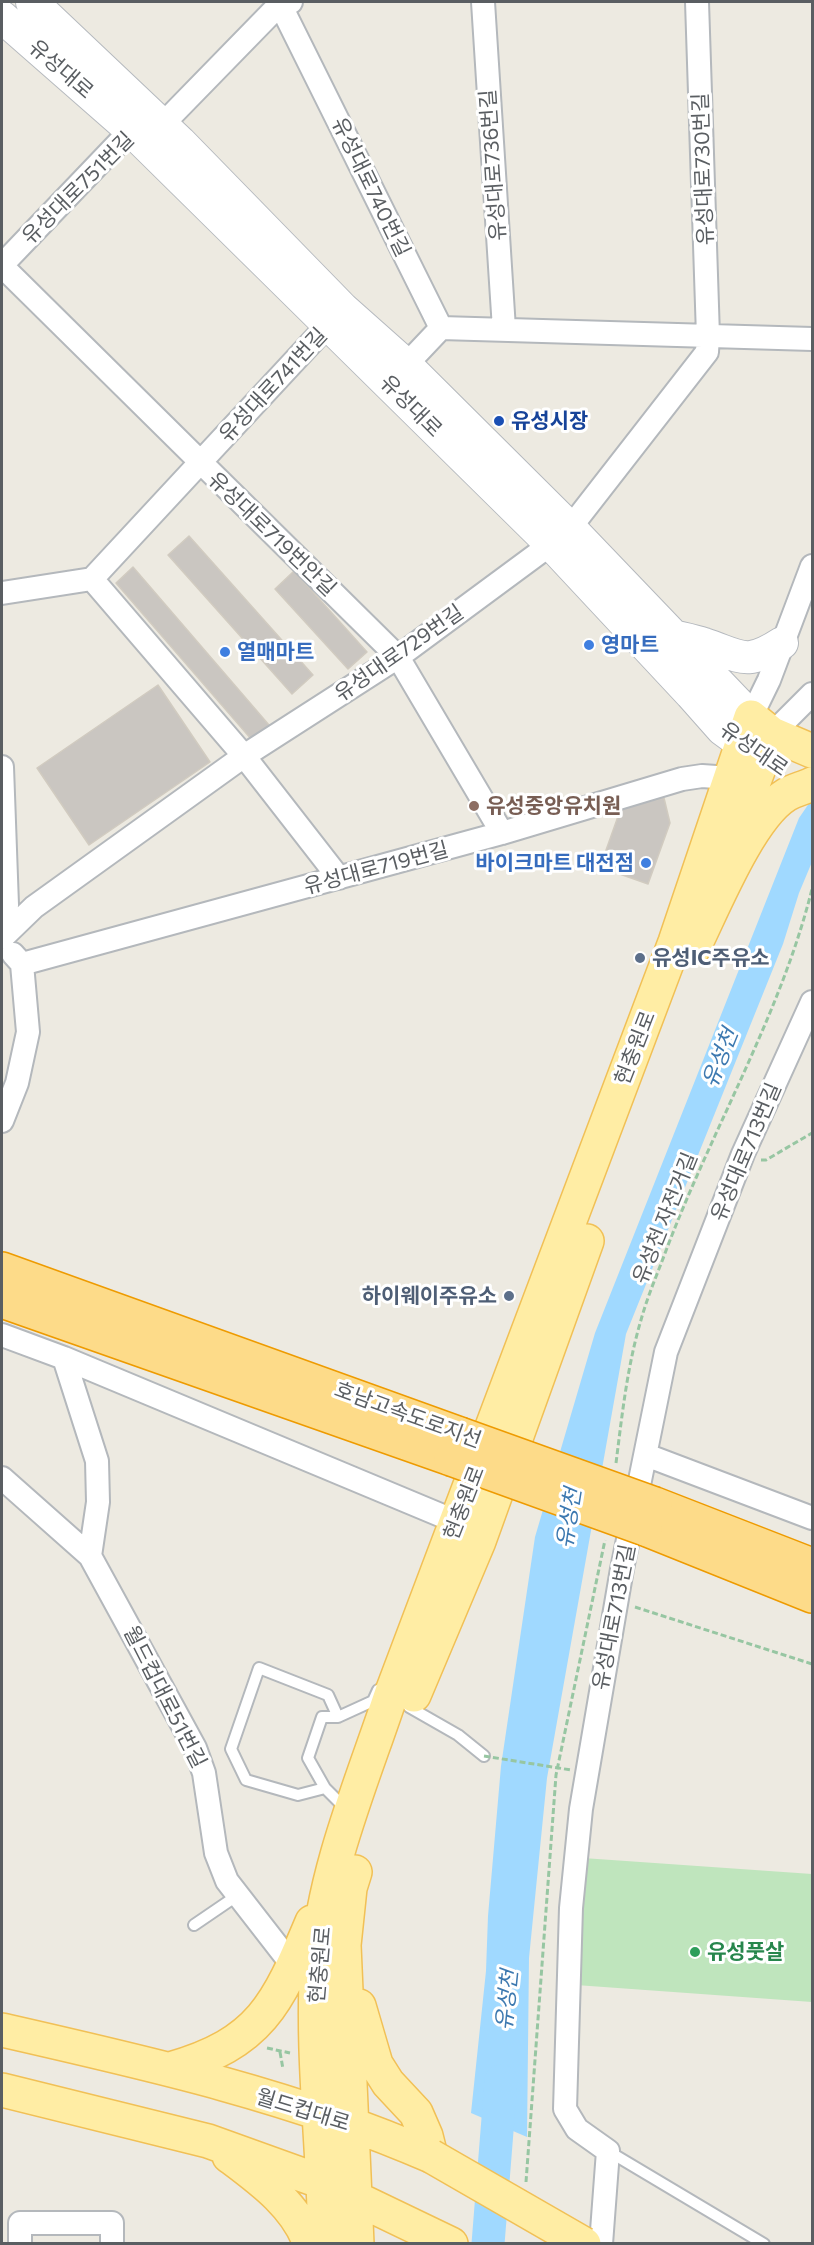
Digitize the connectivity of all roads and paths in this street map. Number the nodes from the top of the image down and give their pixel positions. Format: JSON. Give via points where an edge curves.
{"nodes":[{"id":1,"x":32,"y":2,"type":"edge"},
{"id":2,"x":284,"y":2,"type":"edge"},
{"id":3,"x":483,"y":2,"type":"edge"},
{"id":4,"x":697,"y":2,"type":"edge"},
{"id":5,"x":4,"y":24,"type":"edge"},
{"id":6,"x":162,"y":125,"type":"junction"},
{"id":7,"x":132,"y":130,"type":"junction"},
{"id":8,"x":2,"y":266,"type":"edge"},
{"id":9,"x":336,"y":317,"type":"junction"},
{"id":10,"x":441,"y":328,"type":"junction"},
{"id":11,"x":504,"y":329,"type":"junction"},
{"id":12,"x":708,"y":336,"type":"junction"},
{"id":13,"x":813,"y":339,"type":"edge"},
{"id":14,"x":406,"y":365,"type":"junction"},
{"id":15,"x":200,"y":463,"type":"junction"},
{"id":16,"x":560,"y":536,"type":"junction"},
{"id":17,"x":813,"y":566,"type":"edge"},
{"id":18,"x":92,"y":579,"type":"junction"},
{"id":19,"x":2,"y":593,"type":"edge"},
{"id":20,"x":675,"y":637,"type":"junction"},
{"id":21,"x":782,"y":643,"type":"junction"},
{"id":22,"x":398,"y":657,"type":"junction"},
{"id":23,"x":813,"y":694,"type":"edge"},
{"id":24,"x":757,"y":739,"type":"junction"},
{"id":25,"x":813,"y":752,"type":"edge"},
{"id":26,"x":244,"y":756,"type":"junction"},
{"id":27,"x":2,"y":767,"type":"edge"},
{"id":28,"x":730,"y":778,"type":"junction"},
{"id":29,"x":812,"y":784,"type":"edge"},
{"id":30,"x":502,"y":833,"type":"junction"},
{"id":31,"x":339,"y":878,"type":"junction"},
{"id":32,"x":813,"y":889,"type":"edge"},
{"id":33,"x":2,"y":932,"type":"edge"},
{"id":34,"x":2,"y":939,"type":"edge"},
{"id":35,"x":693,"y":949,"type":"junction"},
{"id":36,"x":22,"y":964,"type":"junction"},
{"id":37,"x":813,"y":1002,"type":"edge"},
{"id":38,"x":2,"y":1121,"type":"edge"},
{"id":39,"x":813,"y":1133,"type":"edge"},
{"id":40,"x":743,"y":1154,"type":"junction"},
{"id":41,"x":2,"y":1269,"type":"edge"},
{"id":42,"x":2,"y":1301,"type":"edge"},
{"id":43,"x":2,"y":1335,"type":"edge"},
{"id":44,"x":64,"y":1358,"type":"junction"},
{"id":45,"x":456,"y":1447,"type":"junction"},
{"id":46,"x":646,"y":1455,"type":"junction"},
{"id":47,"x":616,"y":1464,"type":"dead end"},
{"id":48,"x":2,"y":1479,"type":"edge"},
{"id":49,"x":650,"y":1516,"type":"junction"},
{"id":50,"x":813,"y":1518,"type":"edge"},
{"id":51,"x":457,"y":1522,"type":"junction"},
{"id":52,"x":606,"y":1533,"type":"dead end"},
{"id":53,"x":90,"y":1556,"type":"junction"},
{"id":54,"x":813,"y":1565,"type":"edge"},
{"id":55,"x":622,"y":1569,"type":"junction"},
{"id":56,"x":813,"y":1596,"type":"edge"},
{"id":57,"x":616,"y":1601,"type":"junction"},
{"id":58,"x":813,"y":1664,"type":"edge"},
{"id":59,"x":391,"y":1670,"type":"junction"},
{"id":60,"x":409,"y":1707,"type":"junction"},
{"id":61,"x":338,"y":1717,"type":"junction"},
{"id":62,"x":484,"y":1756,"type":"joint"},
{"id":63,"x":570,"y":1770,"type":"dead end"},
{"id":64,"x":325,"y":1788,"type":"junction"},
{"id":65,"x":351,"y":1814,"type":"junction"},
{"id":66,"x":329,"y":1882,"type":"junction"},
{"id":67,"x":238,"y":1895,"type":"junction"},
{"id":68,"x":194,"y":1925,"type":"dead end"},
{"id":69,"x":344,"y":1945,"type":"junction"},
{"id":70,"x":293,"y":1966,"type":"junction"},
{"id":71,"x":2,"y":2030,"type":"edge"},
{"id":72,"x":280,"y":2052,"type":"dead end"},
{"id":73,"x":170,"y":2069,"type":"junction"},
{"id":74,"x":284,"y":2069,"type":"dead end"},
{"id":75,"x":2,"y":2090,"type":"edge"},
{"id":76,"x":320,"y":2114,"type":"junction"},
{"id":77,"x":353,"y":2124,"type":"junction"},
{"id":78,"x":208,"y":2140,"type":"junction"},
{"id":79,"x":608,"y":2151,"type":"junction"},
{"id":80,"x":431,"y":2156,"type":"junction"},
{"id":81,"x":322,"y":2182,"type":"junction"},
{"id":82,"x":355,"y":2198,"type":"junction"},
{"id":83,"x":430,"y":2239,"type":"edge"},
{"id":84,"x":20,"y":2244,"type":"edge"},
{"id":85,"x":112,"y":2244,"type":"edge"},
{"id":86,"x":310,"y":2244,"type":"edge"},
{"id":87,"x":325,"y":2244,"type":"edge"},
{"id":88,"x":357,"y":2244,"type":"edge"},
{"id":89,"x":584,"y":2244,"type":"edge"},
{"id":90,"x":601,"y":2244,"type":"edge"},
{"id":91,"x":764,"y":2244,"type":"edge"}],
"edges":[{"from":1,"to":6,"type":"main road","name":"유성대로"},
{"from":2,"to":6,"type":"street"},
{"from":2,"to":10,"type":"street","name":"유성대로740번길"},
{"from":3,"to":11,"type":"street","name":"유성대로736번길"},
{"from":4,"to":12,"type":"street","name":"유성대로730번길"},
{"from":5,"to":7,"type":"main road","name":"유성대로"},
{"from":6,"to":7,"type":"street","name":"유성대로751번길"},
{"from":6,"to":9,"type":"main road","name":"유성대로"},
{"from":7,"to":8,"type":"street","name":"유성대로751번길"},
{"from":7,"to":9,"type":"main road","name":"유성대로"},
{"from":8,"to":15,"type":"street","name":"유성대로719번안길"},
{"from":9,"to":14,"type":"main road","name":"유성대로"},
{"from":9,"to":15,"type":"street","name":"유성대로741번길"},
{"from":9,"to":16,"type":"main road","name":"유성대로"},
{"from":10,"to":11,"type":"street"},
{"from":10,"to":14,"type":"street"},
{"from":11,"to":12,"type":"street"},
{"from":12,"to":13,"type":"street"},
{"from":12,"to":16,"type":"street","name":"유성대로730번길","via":[[706,352]]},
{"from":14,"to":16,"type":"main road","name":"유성대로"},
{"from":15,"to":18,"type":"street","name":"유성대로741번길"},
{"from":15,"to":22,"type":"street","name":"유성대로719번안길"},
{"from":16,"to":20,"type":"main road","name":"유성대로"},
{"from":16,"to":22,"type":"street","name":"유성대로729번길"},
{"from":16,"to":24,"type":"main road","name":"유성대로","via":[[706,714]]},
{"from":17,"to":21,"type":"street"},
{"from":18,"to":19,"type":"street"},
{"from":18,"to":26,"type":"street"},
{"from":20,"to":21,"type":"main road","via":[[746,660],[764,656]]},
{"from":20,"to":24,"type":"main road","name":"유성대로"},
{"from":21,"to":24,"type":"street"},
{"from":22,"to":26,"type":"street","name":"유성대로729번길"},
{"from":22,"to":30,"type":"street","name":"유성대로719번안길"},
{"from":23,"to":24,"type":"street"},
{"from":24,"to":25,"type":"main road","name":"유성대로"},
{"from":24,"to":28,"type":"main road","name":"현충원로"},
{"from":24,"to":29,"type":"main road","name":"유성대로"},
{"from":24,"to":35,"type":"main road"},
{"from":26,"to":31,"type":"street"},
{"from":26,"to":34,"type":"street","name":"유성대로729번길","via":[[34,907]]},
{"from":27,"to":33,"type":"street","via":[[7,905]]},
{"from":28,"to":30,"type":"street","name":"유성대로719번길","via":[[682,779]]},
{"from":28,"to":51,"type":"main road","name":"현충원로","via":[[675,942]]},
{"from":29,"to":35,"type":"main road","via":[[786,795],[769,810],[734,866]]},
{"from":30,"to":31,"type":"street","name":"유성대로719번길"},
{"from":31,"to":36,"type":"street","name":"유성대로719번길"},
{"from":32,"to":47,"type":"path","name":"유성천 자전거길","via":[[772,1007],[682,1207],[641,1318]]},
{"from":34,"to":36,"type":"street"},
{"from":35,"to":60,"type":"main road","name":"현충원로","via":[[479,1541]]},
{"from":36,"to":38,"type":"street","via":[[28,1032]]},
{"from":37,"to":40,"type":"street","name":"유성대로713번길"},
{"from":39,"to":40,"type":"path","via":[[766,1160]]},
{"from":40,"to":46,"type":"street","name":"유성대로713번길","via":[[666,1352]]},
{"from":41,"to":45,"type":"highway","name":"호남고속도로지선"},
{"from":42,"to":45,"type":"highway","name":"호남고속도로지선"},
{"from":43,"to":44,"type":"street"},
{"from":44,"to":51,"type":"street"},
{"from":44,"to":53,"type":"street","via":[[97,1461],[98,1502]]},
{"from":45,"to":49,"type":"highway","name":"호남고속도로지선","bridge":true},
{"from":46,"to":50,"type":"street"},
{"from":46,"to":55,"type":"street","name":"유성대로713번길"},
{"from":48,"to":53,"type":"street","name":"월드컵대로51번길"},
{"from":49,"to":54,"type":"highway","name":"호남고속도로지선"},
{"from":49,"to":56,"type":"highway","name":"호남고속도로지선"},
{"from":51,"to":59,"type":"main road","name":"현충원로"},
{"from":52,"to":55,"type":"path","via":[[608,1551]]},
{"from":53,"to":67,"type":"street","name":"월드컵대로51번길","via":[[195,1748],[204,1773],[216,1853],[226,1881]]},
{"from":55,"to":57,"type":"street","name":"유성대로713번길"},
{"from":57,"to":58,"type":"path"},
{"from":57,"to":79,"type":"street","name":"유성대로713번길","via":[[581,1809],[572,1897],[565,2109],[577,2129]]},
{"from":59,"to":61,"type":"lane","via":[[373,1701]]},
{"from":59,"to":65,"type":"main road","name":"현충원로"},
{"from":60,"to":62,"type":"lane","via":[[458,1735]]},
{"from":60,"to":69,"type":"main road","name":"현충원로","via":[[350,1888]]},
{"from":61,"to":64,"type":"lane","via":[[322,1717],[308,1758]]},
{"from":61,"to":64,"type":"lane","via":[[328,1695],[260,1668],[231,1749],[246,1780],[298,1795]]},
{"from":62,"to":63,"type":"path","bridge":true},
{"from":64,"to":65,"type":"lane"},
{"from":65,"to":66,"type":"main road","name":"현충원로"},
{"from":66,"to":70,"type":"main road"},
{"from":66,"to":76,"type":"main road","name":"현충원로","via":[[317,1959]]},
{"from":67,"to":68,"type":"lane"},
{"from":67,"to":70,"type":"street","name":"월드컵대로51번길"},
{"from":69,"to":77,"type":"main road","name":"현충원로"},
{"from":69,"to":80,"type":"main road","via":[[376,2064],[416,2113]]},
{"from":70,"to":73,"type":"main road","via":[[265,2013],[245,2035],[204,2059]]},
{"from":71,"to":73,"type":"main road","name":"월드컵대로"},
{"from":72,"to":74,"type":"path"},
{"from":73,"to":76,"type":"main road","name":"월드컵대로"},
{"from":75,"to":78,"type":"main road"},
{"from":76,"to":77,"type":"main road","name":"월드컵대로"},
{"from":76,"to":81,"type":"main road","name":"현충원로"},
{"from":77,"to":80,"type":"main road","name":"월드컵대로"},
{"from":77,"to":82,"type":"main road","name":"현충원로"},
{"from":78,"to":81,"type":"main road"},
{"from":78,"to":86,"type":"main road","via":[[293,2212],[305,2228]]},
{"from":79,"to":90,"type":"street"},
{"from":79,"to":91,"type":"lane"},
{"from":80,"to":89,"type":"main road","name":"월드컵대로","bridge":true},
{"from":81,"to":82,"type":"main road"},
{"from":81,"to":87,"type":"main road","name":"현충원로"},
{"from":82,"to":83,"type":"main road"},
{"from":82,"to":88,"type":"main road","name":"현충원로"},
{"from":84,"to":85,"type":"street","via":[[20,2223],[112,2223]]}]}
